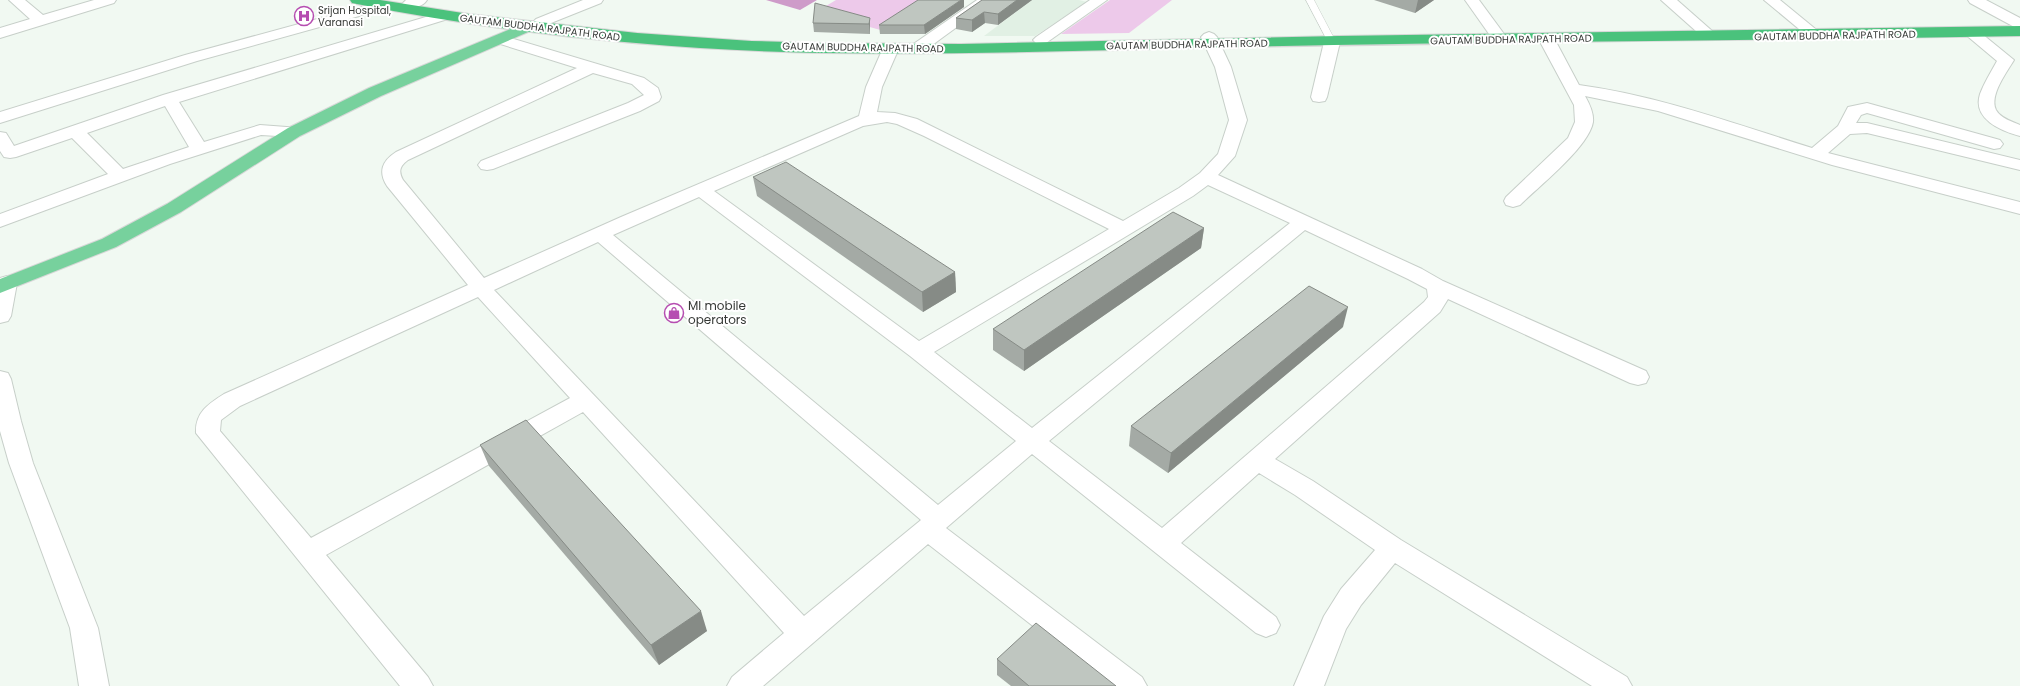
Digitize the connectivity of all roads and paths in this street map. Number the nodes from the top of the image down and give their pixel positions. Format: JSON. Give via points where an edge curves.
{"nodes":[{"id":1,"x":16,"y":0,"type":"edge"},
{"id":2,"x":108,"y":0,"type":"edge"},
{"id":3,"x":357,"y":0,"type":"edge"},
{"id":4,"x":596,"y":0,"type":"edge"},
{"id":5,"x":988,"y":0,"type":"edge"},
{"id":6,"x":1100,"y":0,"type":"edge"},
{"id":7,"x":1310,"y":0,"type":"edge"},
{"id":8,"x":1472,"y":0,"type":"edge"},
{"id":9,"x":1668,"y":0,"type":"edge"},
{"id":10,"x":1771,"y":0,"type":"edge"},
{"id":11,"x":1975,"y":0,"type":"edge"},
{"id":12,"x":414,"y":2,"type":"edge"},
{"id":13,"x":387,"y":3,"type":"edge"},
{"id":14,"x":446,"y":15,"type":"junction"},
{"id":15,"x":41,"y":20,"type":"junction"},
{"id":16,"x":535,"y":24,"type":"junction"},
{"id":17,"x":2020,"y":26,"type":"edge"},
{"id":18,"x":1811,"y":32,"type":"junction"},
{"id":19,"x":1971,"y":32,"type":"junction"},
{"id":20,"x":0,"y":33,"type":"edge"},
{"id":21,"x":1707,"y":34,"type":"junction"},
{"id":22,"x":1497,"y":36,"type":"junction"},
{"id":23,"x":1330,"y":38,"type":"junction"},
{"id":24,"x":1546,"y":38,"type":"junction"},
{"id":25,"x":499,"y":39,"type":"junction"},
{"id":26,"x":1041,"y":40,"type":"junction"},
{"id":27,"x":1211,"y":40,"type":"junction"},
{"id":28,"x":923,"y":44,"type":"junction"},
{"id":29,"x":892,"y":48,"type":"junction"},
{"id":30,"x":592,"y":67,"type":"junction"},
{"id":31,"x":1574,"y":89,"type":"junction"},
{"id":32,"x":1319,"y":97,"type":"dead end"},
{"id":33,"x":169,"y":99,"type":"junction"},
{"id":34,"x":0,"y":118,"type":"edge"},
{"id":35,"x":867,"y":119,"type":"junction"},
{"id":36,"x":1845,"y":129,"type":"junction"},
{"id":37,"x":74,"y":130,"type":"junction"},
{"id":38,"x":2020,"y":130,"type":"edge"},
{"id":39,"x":294,"y":132,"type":"junction"},
{"id":40,"x":0,"y":137,"type":"edge"},
{"id":41,"x":199,"y":149,"type":"junction"},
{"id":42,"x":2020,"y":152,"type":"edge"},
{"id":43,"x":1815,"y":155,"type":"junction"},
{"id":44,"x":487,"y":165,"type":"dead end"},
{"id":45,"x":2020,"y":165,"type":"edge"},
{"id":46,"x":120,"y":176,"type":"junction"},
{"id":47,"x":1206,"y":177,"type":"junction"},
{"id":48,"x":701,"y":190,"type":"junction"},
{"id":49,"x":1513,"y":201,"type":"dead end"},
{"id":50,"x":2020,"y":208,"type":"edge"},
{"id":51,"x":0,"y":221,"type":"edge"},
{"id":52,"x":1303,"y":222,"type":"junction"},
{"id":53,"x":1124,"y":230,"type":"junction"},
{"id":54,"x":600,"y":234,"type":"junction"},
{"id":55,"x":4,"y":285,"type":"edge"},
{"id":56,"x":1436,"y":286,"type":"junction"},
{"id":57,"x":481,"y":288,"type":"junction"},
{"id":58,"x":0,"y":316,"type":"edge"},
{"id":59,"x":918,"y":351,"type":"junction"},
{"id":60,"x":1638,"y":377,"type":"dead end"},
{"id":61,"x":0,"y":379,"type":"edge"},
{"id":62,"x":586,"y":400,"type":"junction"},
{"id":63,"x":1032,"y":441,"type":"junction"},
{"id":64,"x":1257,"y":460,"type":"junction"},
{"id":65,"x":933,"y":525,"type":"junction"},
{"id":66,"x":1162,"y":544,"type":"junction"},
{"id":67,"x":1392,"y":548,"type":"junction"},
{"id":68,"x":307,"y":553,"type":"junction"},
{"id":69,"x":1266,"y":625,"type":"dead end"},
{"id":70,"x":803,"y":634,"type":"junction"},
{"id":71,"x":94,"y":686,"type":"edge"},
{"id":72,"x":418,"y":686,"type":"edge"},
{"id":73,"x":742,"y":686,"type":"edge"},
{"id":74,"x":1132,"y":686,"type":"edge"},
{"id":75,"x":1309,"y":686,"type":"edge"},
{"id":76,"x":1617,"y":686,"type":"edge"}],
"edges":[{"from":1,"to":15,"type":"street"},
{"from":2,"to":15,"type":"street"},
{"from":3,"to":13,"type":"highway","name":"GAUTAM BUDDHA RAJPATH ROAD"},
{"from":4,"to":16,"type":"street"},
{"from":5,"to":28,"type":"street"},
{"from":6,"to":26,"type":"street"},
{"from":7,"to":23,"type":"lane"},
{"from":8,"to":22,"type":"street"},
{"from":9,"to":21,"type":"street"},
{"from":10,"to":18,"type":"street"},
{"from":11,"to":17,"type":"street"},
{"from":12,"to":13,"type":"highway"},
{"from":12,"to":16,"type":"highway"},
{"from":13,"to":14,"type":"highway","name":"GAUTAM BUDDHA RAJPATH ROAD"},
{"from":13,"to":34,"type":"street","via":[[191,58]]},
{"from":14,"to":16,"type":"highway","name":"GAUTAM BUDDHA RAJPATH ROAD"},
{"from":14,"to":33,"type":"street"},
{"from":15,"to":20,"type":"street"},
{"from":16,"to":25,"type":"main road"},
{"from":16,"to":28,"type":"highway","via":[[715,38]]},
{"from":16,"to":29,"type":"highway","name":"GAUTAM BUDDHA RAJPATH ROAD","via":[[681,42]]},
{"from":17,"to":18,"type":"highway"},
{"from":17,"to":19,"type":"highway","name":"GAUTAM BUDDHA RAJPATH ROAD"},
{"from":18,"to":19,"type":"highway","name":"GAUTAM BUDDHA RAJPATH ROAD"},
{"from":18,"to":21,"type":"highway","name":"GAUTAM BUDDHA RAJPATH ROAD"},
{"from":19,"to":38,"type":"street","via":[[2006,60],[1986,98],[1987,111],[1999,123]]},
{"from":21,"to":22,"type":"highway"},
{"from":21,"to":24,"type":"highway","name":"GAUTAM BUDDHA RAJPATH ROAD"},
{"from":22,"to":23,"type":"highway","name":"GAUTAM BUDDHA RAJPATH ROAD"},
{"from":22,"to":24,"type":"highway","name":"GAUTAM BUDDHA RAJPATH ROAD"},
{"from":23,"to":27,"type":"highway","name":"GAUTAM BUDDHA RAJPATH ROAD"},
{"from":23,"to":32,"type":"street"},
{"from":24,"to":31,"type":"street"},
{"from":25,"to":30,"type":"street"},
{"from":25,"to":39,"type":"main road","via":[[375,92]]},
{"from":26,"to":27,"type":"highway"},
{"from":26,"to":28,"type":"highway"},
{"from":27,"to":28,"type":"highway","name":"GAUTAM BUDDHA RAJPATH ROAD"},
{"from":27,"to":47,"type":"street","via":[[1223,67],[1238,120],[1226,156]]},
{"from":28,"to":29,"type":"highway","name":"GAUTAM BUDDHA RAJPATH ROAD"},
{"from":29,"to":35,"type":"street","via":[[874,87]]},
{"from":30,"to":44,"type":"street","via":[[638,82],[652,92],[653,97],[634,107]]},
{"from":30,"to":57,"type":"street","via":[[420,147],[394,161],[390,166],[394,182]]},
{"from":31,"to":43,"type":"street","via":[[1636,100]]},
{"from":31,"to":49,"type":"street","via":[[1582,106],[1584,122],[1576,140]]},
{"from":33,"to":37,"type":"street"},
{"from":33,"to":41,"type":"street"},
{"from":35,"to":48,"type":"street"},
{"from":35,"to":53,"type":"street","via":[[884,116],[900,118]]},
{"from":36,"to":42,"type":"street","via":[[1854,111],[1868,108]]},
{"from":36,"to":43,"type":"street"},
{"from":36,"to":45,"type":"street","via":[[1867,128]]},
{"from":37,"to":40,"type":"street","via":[[10,153]]},
{"from":37,"to":46,"type":"street"},
{"from":39,"to":41,"type":"street","via":[[260,130]]},
{"from":39,"to":55,"type":"main road","via":[[140,228]]},
{"from":41,"to":46,"type":"street"},
{"from":43,"to":50,"type":"street"},
{"from":46,"to":51,"type":"street"},
{"from":47,"to":52,"type":"street"},
{"from":47,"to":53,"type":"street"},
{"from":48,"to":54,"type":"street"},
{"from":48,"to":59,"type":"street"},
{"from":52,"to":56,"type":"street"},
{"from":52,"to":63,"type":"street"},
{"from":53,"to":59,"type":"street"},
{"from":54,"to":57,"type":"street"},
{"from":54,"to":65,"type":"street"},
{"from":55,"to":58,"type":"street"},
{"from":56,"to":60,"type":"street"},
{"from":56,"to":64,"type":"street","via":[[1439,297],[1432,307]]},
{"from":57,"to":62,"type":"street"},
{"from":57,"to":68,"type":"street","via":[[232,400],[211,414],[206,423],[208,433]]},
{"from":59,"to":63,"type":"street"},
{"from":61,"to":71,"type":"street","via":[[22,463],[84,628]]},
{"from":62,"to":68,"type":"street"},
{"from":62,"to":70,"type":"street"},
{"from":63,"to":65,"type":"street"},
{"from":63,"to":66,"type":"street"},
{"from":64,"to":66,"type":"street"},
{"from":64,"to":67,"type":"street","via":[[1304,488]]},
{"from":65,"to":70,"type":"street"},
{"from":65,"to":74,"type":"street"},
{"from":66,"to":69,"type":"street"},
{"from":67,"to":75,"type":"street","via":[[1351,597],[1334,624]]},
{"from":67,"to":76,"type":"street"},
{"from":68,"to":72,"type":"street"},
{"from":70,"to":73,"type":"street"}]}
